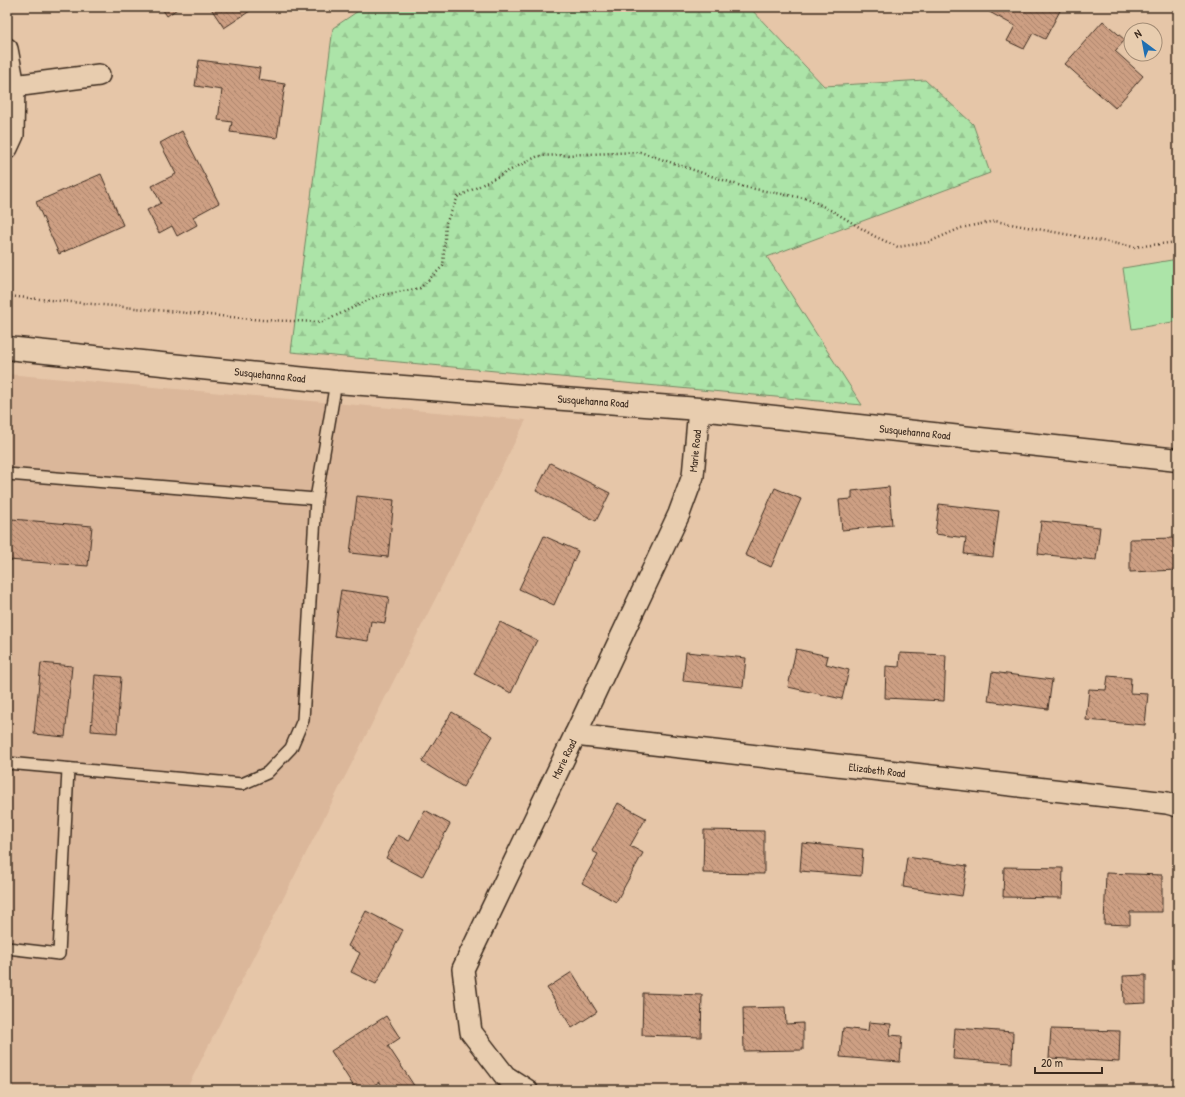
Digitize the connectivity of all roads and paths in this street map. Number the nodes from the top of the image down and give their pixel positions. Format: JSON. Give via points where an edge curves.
{"nodes":[{"id":1,"x":7,"y":49,"type":"edge"},
{"id":2,"x":99,"y":75,"type":"dead end"},
{"id":3,"x":14,"y":86,"type":"junction"},
{"id":4,"x":7,"y":148,"type":"edge"},
{"id":5,"x":1178,"y":242,"type":"edge"},
{"id":6,"x":7,"y":296,"type":"edge"},
{"id":7,"x":7,"y":348,"type":"edge"},
{"id":8,"x":336,"y":382,"type":"junction"},
{"id":9,"x":699,"y":409,"type":"junction"},
{"id":10,"x":1178,"y":460,"type":"edge"},
{"id":11,"x":7,"y":474,"type":"edge"},
{"id":12,"x":316,"y":499,"type":"junction"},
{"id":13,"x":575,"y":736,"type":"junction"},
{"id":14,"x":7,"y":763,"type":"edge"},
{"id":15,"x":68,"y":769,"type":"junction"},
{"id":16,"x":1178,"y":806,"type":"edge"},
{"id":17,"x":7,"y":948,"type":"edge"},
{"id":18,"x":527,"y":1090,"type":"edge"}],
"edges":[{"from":1,"to":3,"type":"street"},
{"from":2,"to":3,"type":"street"},
{"from":3,"to":4,"type":"street","via":[[13,136]]},
{"from":5,"to":6,"type":"path","via":[[1134,247],[995,221],[961,228],[929,242],[898,247],[809,199],[744,187],[640,152],[538,156],[458,197],[446,224],[443,266],[420,288],[376,296],[323,322],[263,320]]},
{"from":7,"to":8,"type":"main road","name":"Susquehanna Road"},
{"from":8,"to":9,"type":"main road","name":"Susquehanna Road"},
{"from":8,"to":12,"type":"lane"},
{"from":9,"to":10,"type":"main road","name":"Susquehanna Road"},
{"from":9,"to":13,"type":"street","name":"Marie Road","via":[[693,476],[679,514]]},
{"from":11,"to":12,"type":"lane"},
{"from":12,"to":15,"type":"lane","via":[[303,720],[291,748],[267,773],[242,784]]},
{"from":13,"to":16,"type":"street","name":"Elizabeth Road"},
{"from":13,"to":18,"type":"street","name":"Marie Road","via":[[463,969],[471,1032],[505,1076]]},
{"from":14,"to":15,"type":"lane"},
{"from":15,"to":17,"type":"lane","via":[[59,954]]}]}
